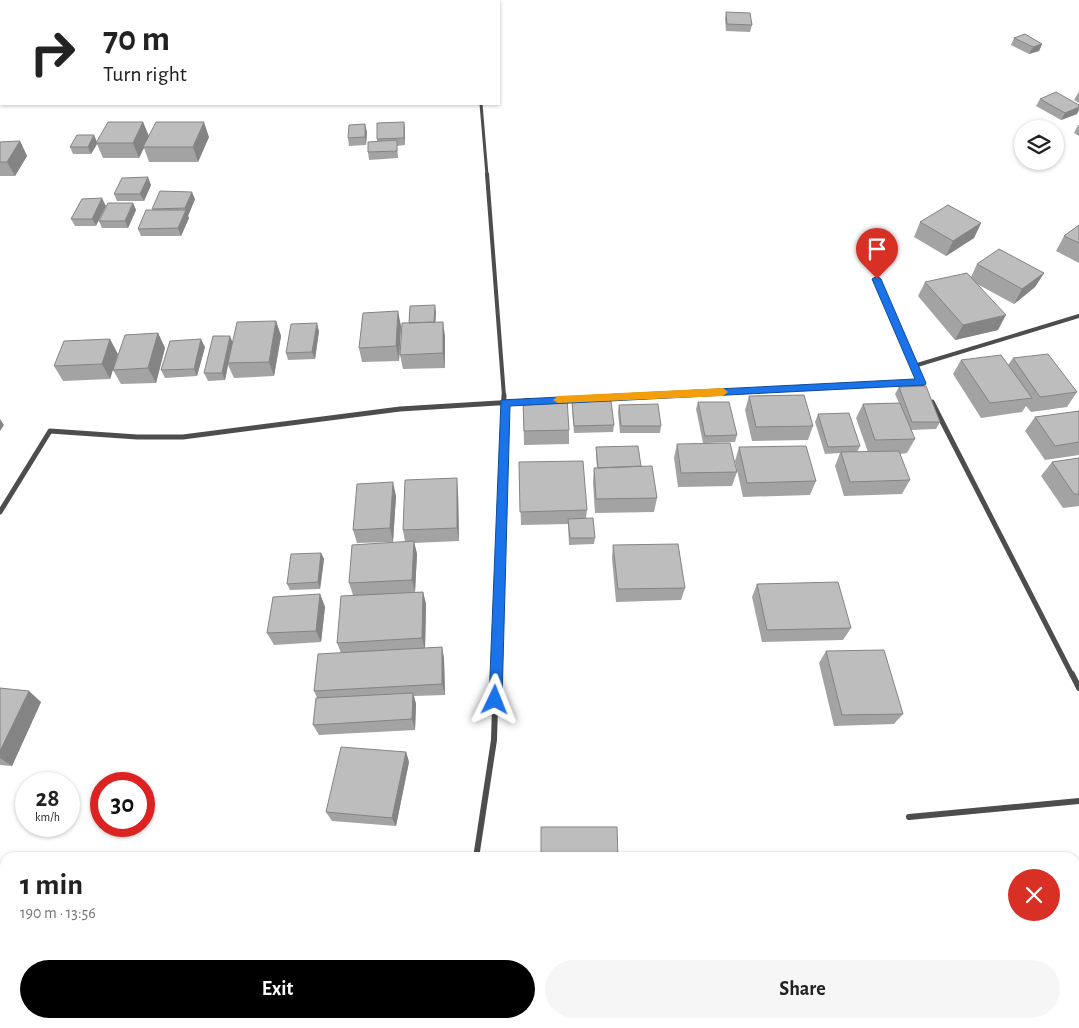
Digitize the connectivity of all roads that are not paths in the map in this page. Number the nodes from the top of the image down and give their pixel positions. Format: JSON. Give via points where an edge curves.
{"nodes":[{"id":1,"x":481,"y":105,"type":"edge"},
{"id":2,"x":877,"y":279,"type":"dead end"},
{"id":3,"x":1079,"y":316,"type":"edge"},
{"id":4,"x":914,"y":366,"type":"junction"},
{"id":5,"x":921,"y":383,"type":"junction"},
{"id":6,"x":926,"y":391,"type":"edge"},
{"id":7,"x":554,"y":400,"type":"edge"},
{"id":8,"x":930,"y":400,"type":"edge"},
{"id":9,"x":535,"y":401,"type":"edge"},
{"id":10,"x":505,"y":402,"type":"junction"},
{"id":11,"x":0,"y":512,"type":"edge"},
{"id":12,"x":1079,"y":688,"type":"edge"},
{"id":13,"x":1079,"y":801,"type":"edge"},
{"id":14,"x":909,"y":817,"type":"dead end"},
{"id":15,"x":477,"y":852,"type":"edge"}],
"edges":[{"from":1,"to":10,"type":"street"},
{"from":2,"to":4,"type":"street"},
{"from":3,"to":4,"type":"street"},
{"from":4,"to":5,"type":"street"},
{"from":5,"to":6,"type":"street"},
{"from":5,"to":7,"type":"street"},
{"from":8,"to":12,"type":"street"},
{"from":9,"to":10,"type":"street"},
{"from":10,"to":11,"type":"street","via":[[400,409],[183,437],[50,431]]},
{"from":10,"to":15,"type":"street","via":[[494,740]]},
{"from":13,"to":14,"type":"street"}]}
